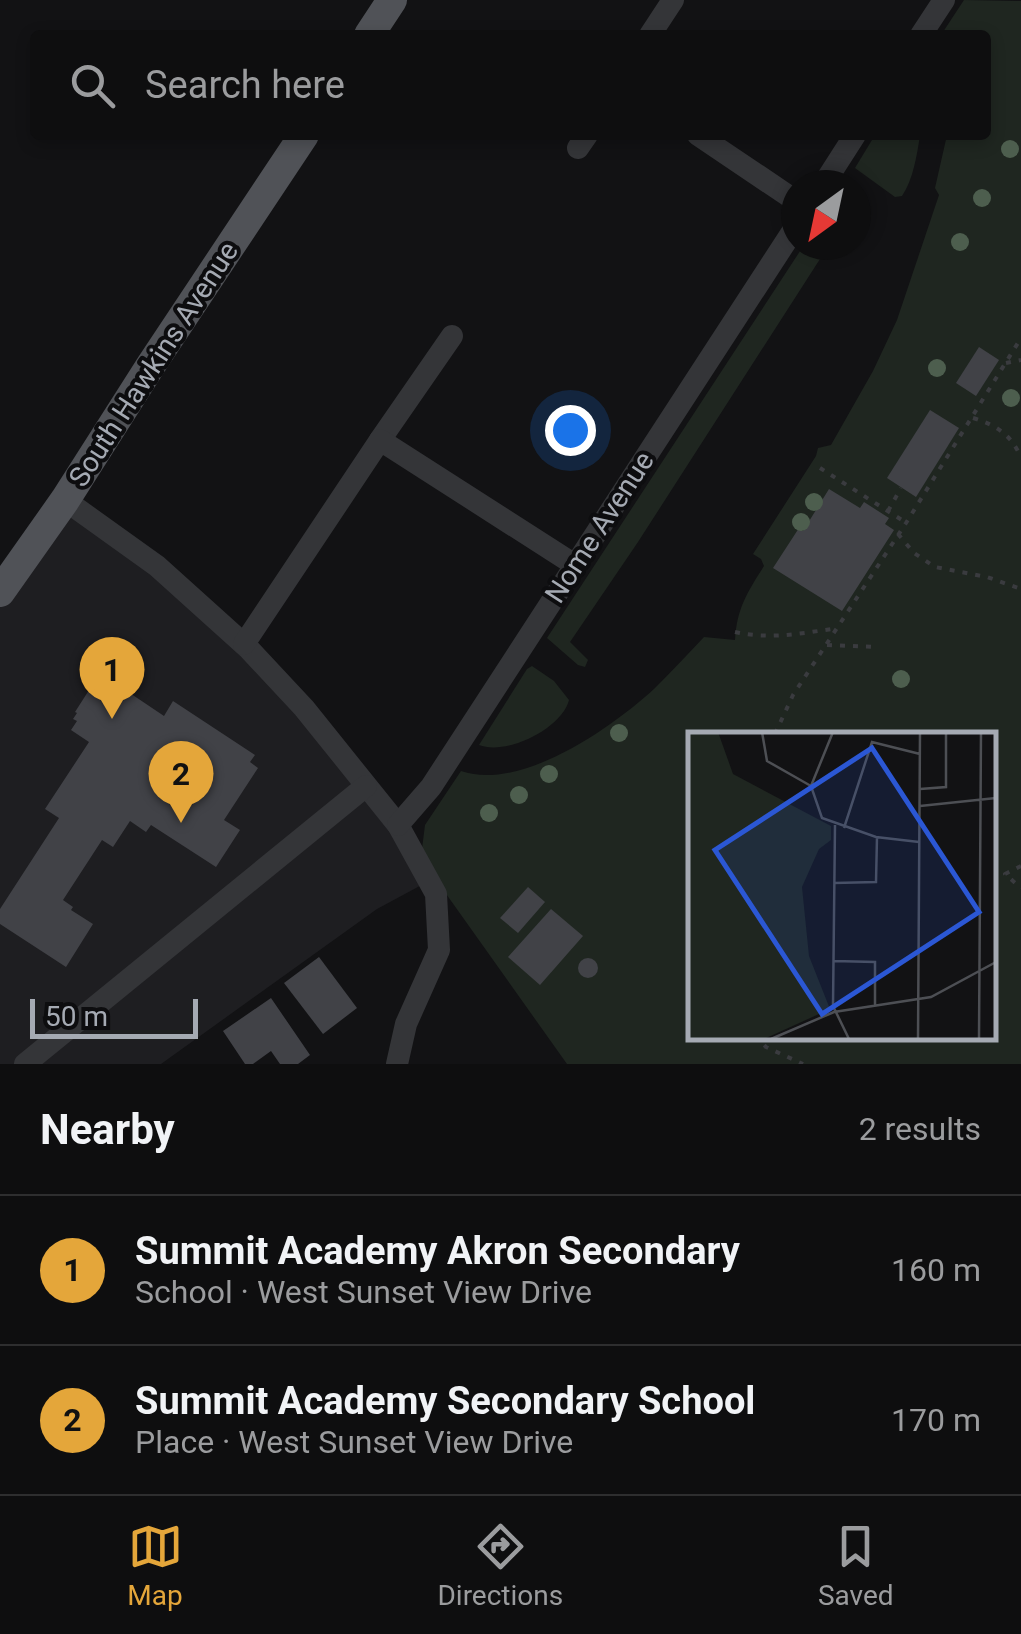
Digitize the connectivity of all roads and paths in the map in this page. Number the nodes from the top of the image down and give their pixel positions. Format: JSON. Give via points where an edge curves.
{"nodes":[{"id":1,"x":392,"y":0,"type":"edge"},
{"id":2,"x":673,"y":0,"type":"edge"},
{"id":3,"x":944,"y":0,"type":"edge"},
{"id":4,"x":373,"y":30,"type":"edge"},
{"id":5,"x":653,"y":30,"type":"edge"},
{"id":6,"x":924,"y":30,"type":"edge"},
{"id":7,"x":301,"y":140,"type":"edge"},
{"id":8,"x":705,"y":140,"type":"edge"},
{"id":9,"x":852,"y":140,"type":"edge"},
{"id":10,"x":833,"y":170,"type":"edge"},
{"id":11,"x":781,"y":191,"type":"edge"},
{"id":12,"x":781,"y":249,"type":"edge"},
{"id":13,"x":452,"y":336,"type":"dead end"},
{"id":14,"x":1021,"y":338,"type":"edge"},
{"id":15,"x":1021,"y":360,"type":"edge"},
{"id":16,"x":1006,"y":363,"type":"junction"},
{"id":17,"x":972,"y":417,"type":"junction"},
{"id":18,"x":380,"y":440,"type":"junction"},
{"id":19,"x":1021,"y":458,"type":"edge"},
{"id":20,"x":820,"y":468,"type":"dead end"},
{"id":21,"x":901,"y":488,"type":"dead end"},
{"id":22,"x":65,"y":500,"type":"junction"},
{"id":23,"x":888,"y":511,"type":"junction"},
{"id":24,"x":906,"y":522,"type":"junction"},
{"id":25,"x":898,"y":534,"type":"junction"},
{"id":26,"x":575,"y":565,"type":"junction"},
{"id":27,"x":1021,"y":589,"type":"edge"},
{"id":28,"x":0,"y":592,"type":"edge"},
{"id":29,"x":838,"y":628,"type":"junction"},
{"id":30,"x":735,"y":632,"type":"dead end"},
{"id":31,"x":244,"y":644,"type":"junction"},
{"id":32,"x":827,"y":645,"type":"junction"},
{"id":33,"x":878,"y":647,"type":"dead end"},
{"id":34,"x":776,"y":732,"type":"edge"},
{"id":35,"x":366,"y":786,"type":"junction"},
{"id":36,"x":398,"y":825,"type":"junction"},
{"id":37,"x":1021,"y":866,"type":"edge"},
{"id":38,"x":1021,"y":888,"type":"edge"},
{"id":39,"x":758,"y":1039,"type":"edge"},
{"id":40,"x":25,"y":1064,"type":"edge"},
{"id":41,"x":397,"y":1064,"type":"edge"},
{"id":42,"x":803,"y":1064,"type":"edge"}],
"edges":[{"from":1,"to":4,"type":"main road"},
{"from":2,"to":5,"type":"street"},
{"from":3,"to":6,"type":"street"},
{"from":7,"to":22,"type":"main road","name":"South Hawkins Avenue"},
{"from":8,"to":11,"type":"street"},
{"from":9,"to":10,"type":"street"},
{"from":12,"to":26,"type":"street","name":"Nome Avenue"},
{"from":13,"to":18,"type":"street"},
{"from":14,"to":16,"type":"path"},
{"from":15,"to":16,"type":"path"},
{"from":16,"to":17,"type":"path"},
{"from":17,"to":19,"type":"path","via":[[1005,432]]},
{"from":17,"to":24,"type":"path"},
{"from":18,"to":26,"type":"street"},
{"from":18,"to":31,"type":"street"},
{"from":20,"to":23,"type":"path"},
{"from":21,"to":23,"type":"path"},
{"from":22,"to":28,"type":"main road","name":"South Hawkins Avenue"},
{"from":22,"to":31,"type":"street","via":[[157,566]]},
{"from":23,"to":24,"type":"path"},
{"from":24,"to":25,"type":"path"},
{"from":25,"to":27,"type":"path","via":[[934,567]]},
{"from":25,"to":29,"type":"path"},
{"from":26,"to":36,"type":"street","name":"Nome Avenue","via":[[431,788]]},
{"from":29,"to":30,"type":"path","via":[[770,636]]},
{"from":29,"to":32,"type":"path"},
{"from":31,"to":35,"type":"street"},
{"from":32,"to":33,"type":"path"},
{"from":32,"to":34,"type":"path"},
{"from":35,"to":36,"type":"street"},
{"from":35,"to":40,"type":"street"},
{"from":36,"to":41,"type":"street","via":[[436,894],[439,950],[406,1024]]},
{"from":37,"to":38,"type":"path","via":[[1005,874]]},
{"from":39,"to":42,"type":"path"}]}
